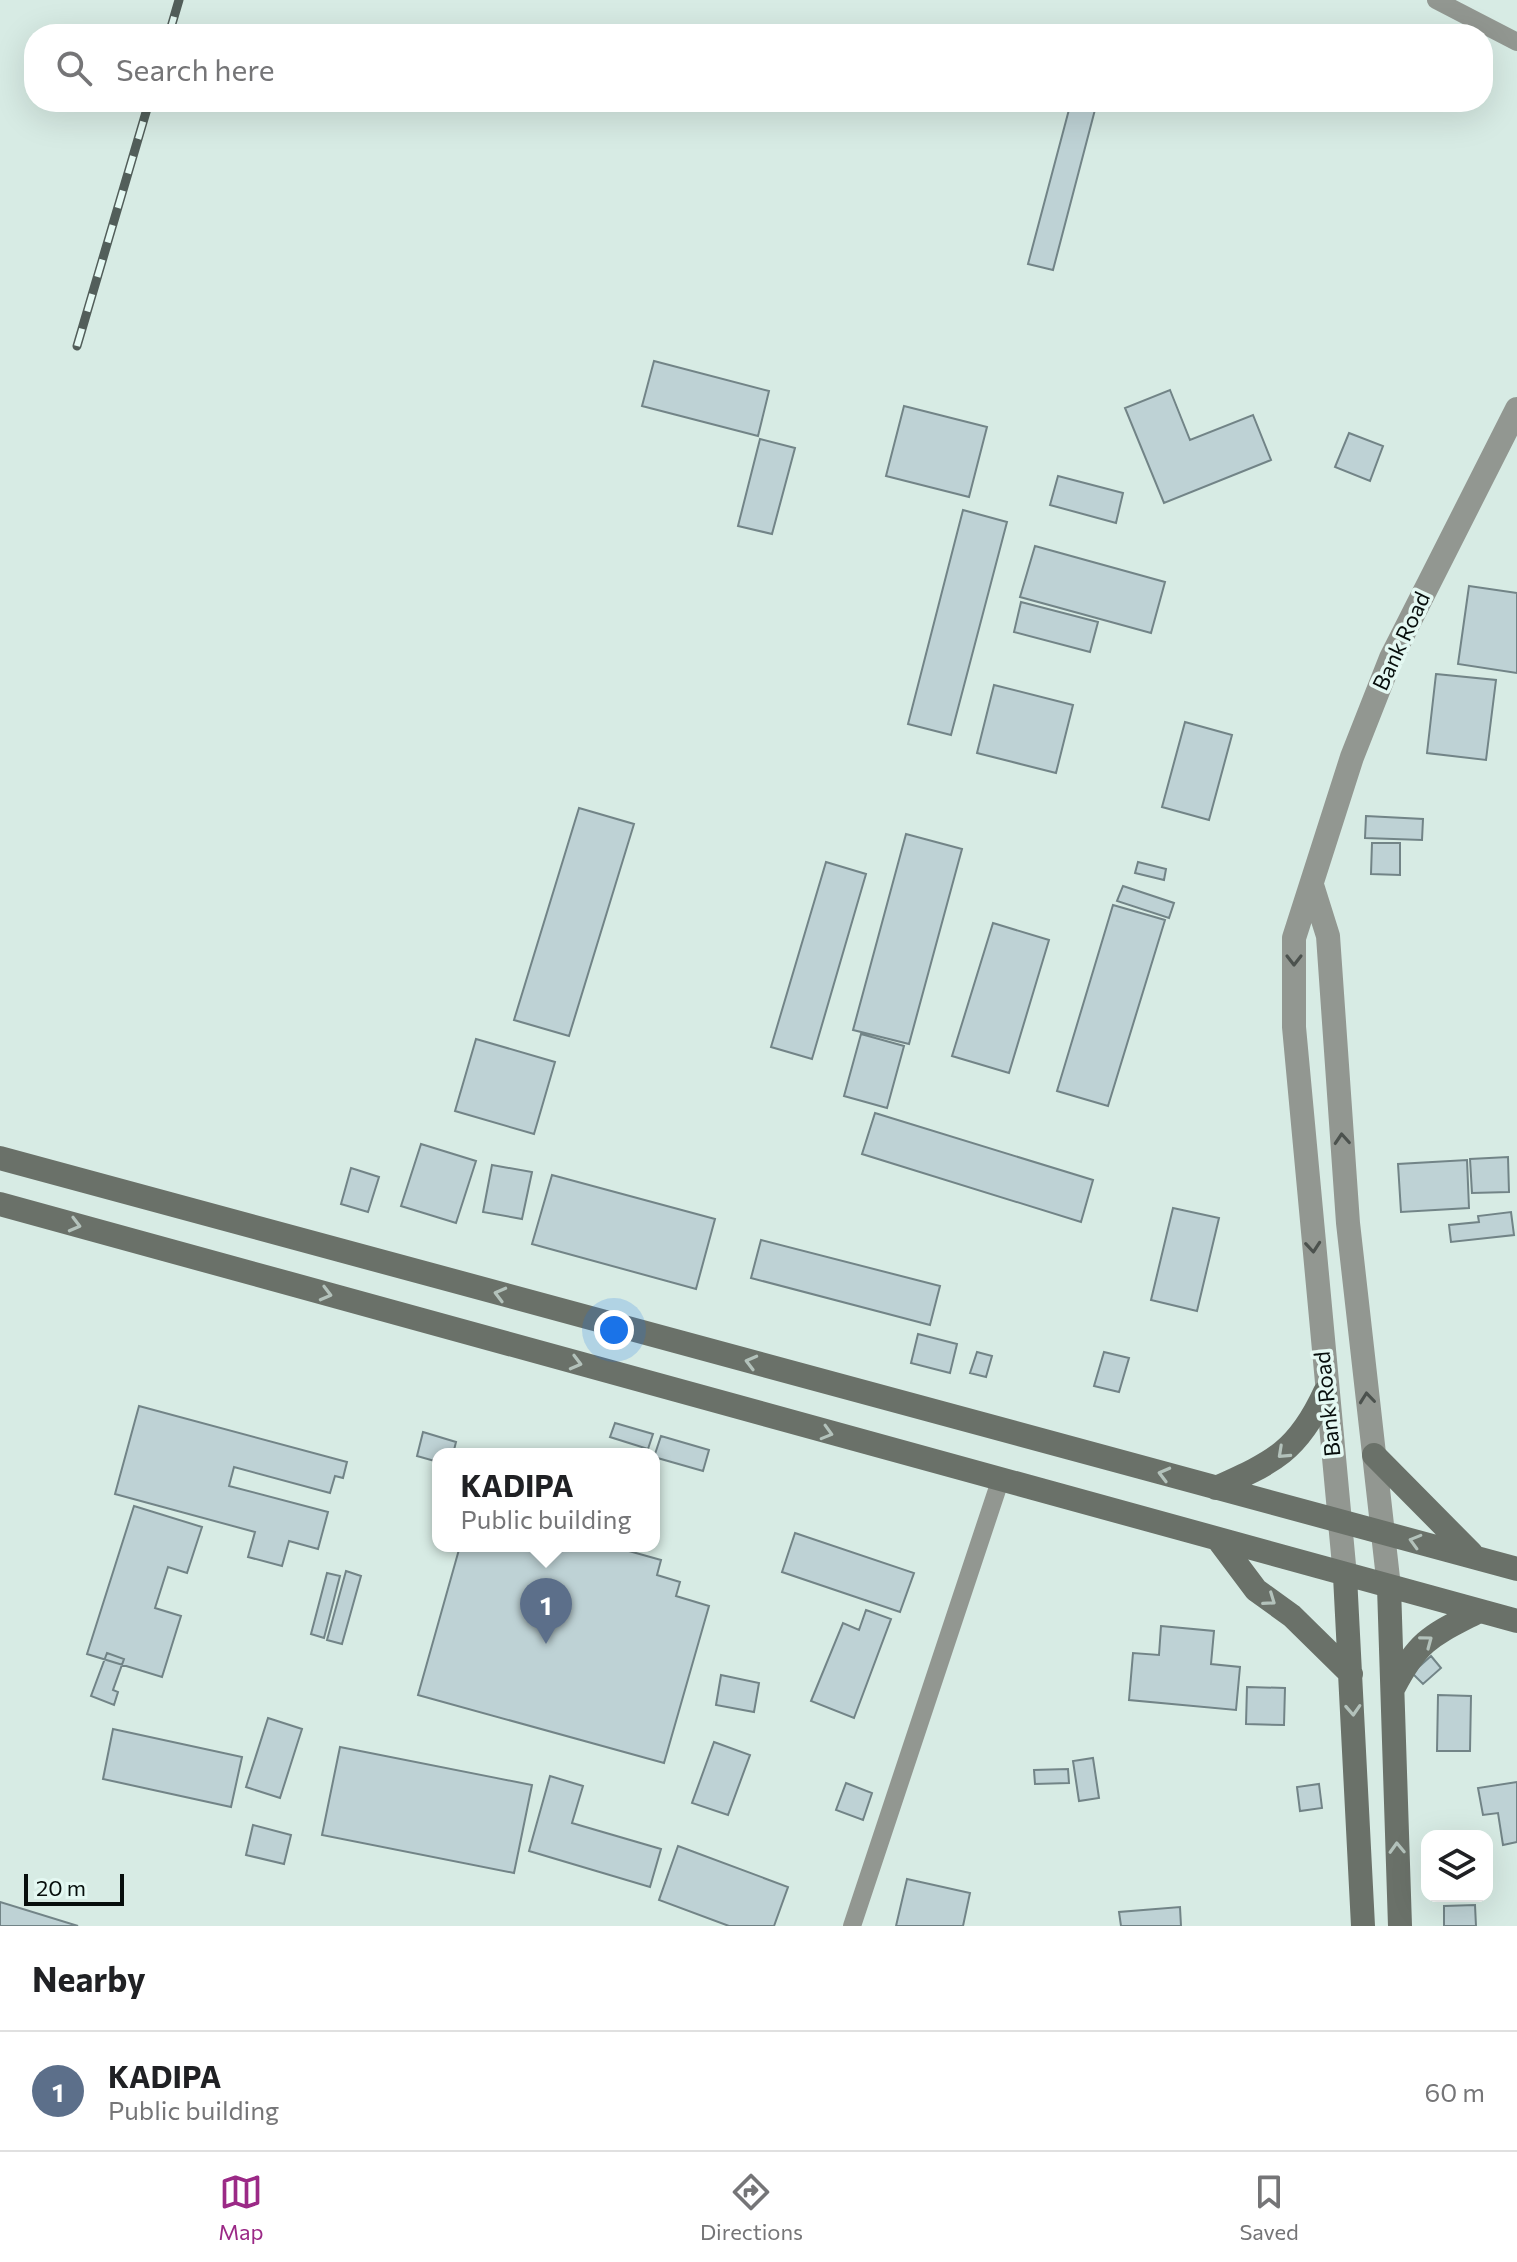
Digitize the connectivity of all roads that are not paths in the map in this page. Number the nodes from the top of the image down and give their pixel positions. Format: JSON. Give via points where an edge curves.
{"nodes":[{"id":1,"x":1436,"y":0,"type":"edge"},
{"id":2,"x":1482,"y":24,"type":"edge"},
{"id":3,"x":1493,"y":30,"type":"edge"},
{"id":4,"x":1517,"y":42,"type":"edge"},
{"id":5,"x":1517,"y":409,"type":"edge"},
{"id":6,"x":1312,"y":885,"type":"junction"},
{"id":7,"x":0,"y":1158,"type":"edge"},
{"id":8,"x":0,"y":1204,"type":"edge"},
{"id":9,"x":1325,"y":1392,"type":"junction"},
{"id":10,"x":1374,"y":1455,"type":"junction"},
{"id":11,"x":1000,"y":1481,"type":"junction"},
{"id":12,"x":1216,"y":1488,"type":"junction"},
{"id":13,"x":1340,"y":1522,"type":"junction"},
{"id":14,"x":1382,"y":1532,"type":"junction"},
{"id":15,"x":1220,"y":1542,"type":"junction"},
{"id":16,"x":1475,"y":1558,"type":"junction"},
{"id":17,"x":1517,"y":1569,"type":"edge"},
{"id":18,"x":1345,"y":1576,"type":"junction"},
{"id":19,"x":1389,"y":1587,"type":"junction"},
{"id":20,"x":1479,"y":1611,"type":"junction"},
{"id":21,"x":1517,"y":1621,"type":"edge"},
{"id":22,"x":1351,"y":1674,"type":"junction"},
{"id":23,"x":1393,"y":1689,"type":"junction"},
{"id":24,"x":852,"y":1926,"type":"edge"},
{"id":25,"x":1363,"y":1926,"type":"edge"},
{"id":26,"x":1400,"y":1926,"type":"edge"}],
"edges":[{"from":1,"to":2,"type":"lane"},
{"from":3,"to":4,"type":"lane"},
{"from":5,"to":6,"type":"street","name":"Bank Road","via":[[1391,658],[1331,817]]},
{"from":6,"to":9,"type":"street","name":"Bank Road","one_way":true,"via":[[1294,938],[1294,1027]]},
{"from":10,"to":6,"type":"street","name":"Bank Road","one_way":true,"via":[[1348,1223],[1328,936]]},
{"from":12,"to":7,"type":"street","one_way":true},
{"from":8,"to":11,"type":"street","one_way":true},
{"from":9,"to":12,"type":"street","one_way":true,"via":[[1308,1429],[1272,1462]]},
{"from":9,"to":13,"type":"street","name":"Bank Road"},
{"from":10,"to":14,"type":"street","name":"Bank Road"},
{"from":10,"to":16,"type":"street"},
{"from":11,"to":15,"type":"street"},
{"from":11,"to":24,"type":"lane"},
{"from":12,"to":13,"type":"street"},
{"from":13,"to":14,"type":"street"},
{"from":13,"to":18,"type":"street","name":"Bank Road"},
{"from":16,"to":14,"type":"street","one_way":true},
{"from":14,"to":19,"type":"street","name":"Bank Road"},
{"from":15,"to":18,"type":"street"},
{"from":15,"to":22,"type":"street","one_way":true,"via":[[1256,1590],[1292,1616]]},
{"from":16,"to":17,"type":"street"},
{"from":18,"to":19,"type":"street"},
{"from":18,"to":22,"type":"street","name":"Bank Road"},
{"from":19,"to":20,"type":"street"},
{"from":19,"to":23,"type":"street"},
{"from":20,"to":21,"type":"street"},
{"from":23,"to":20,"type":"street","one_way":true,"via":[[1411,1653]]},
{"from":22,"to":25,"type":"street","name":"Bank Road","one_way":true},
{"from":26,"to":23,"type":"street","one_way":true}]}
